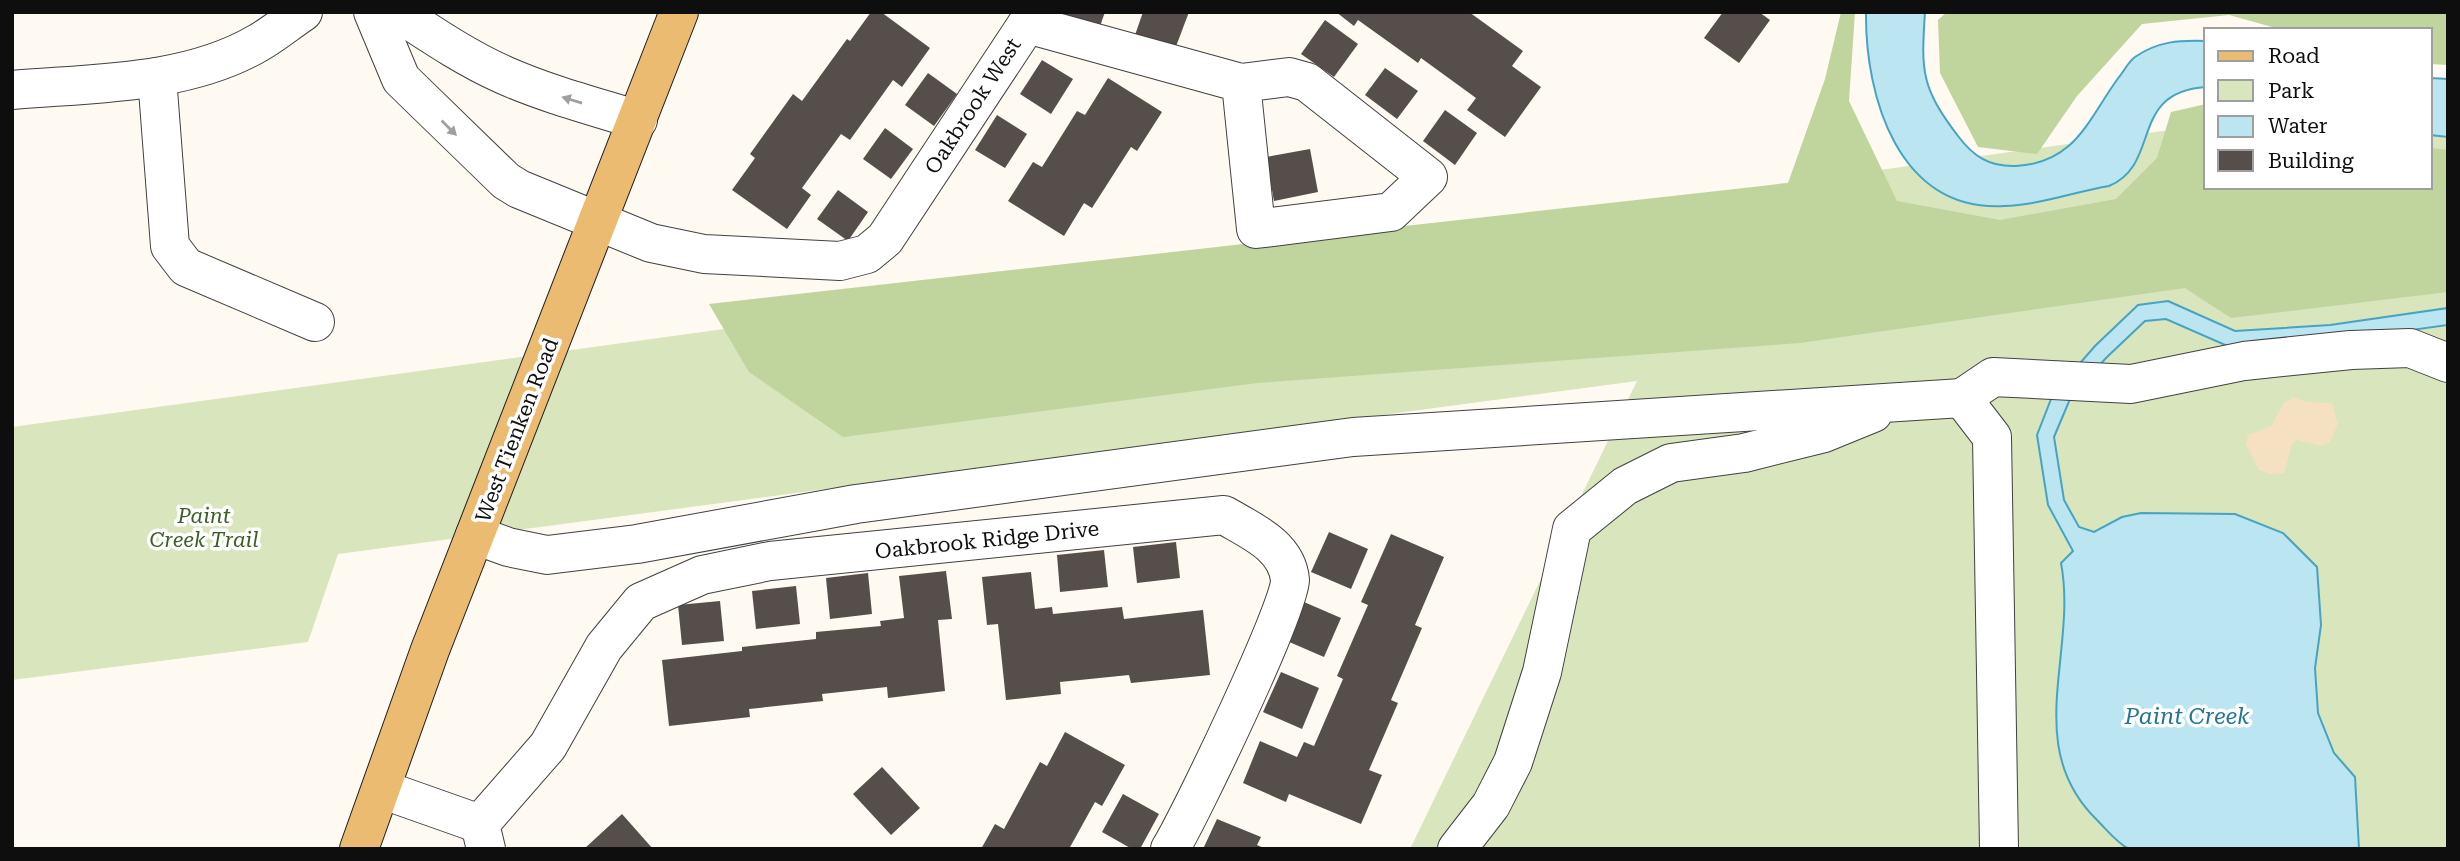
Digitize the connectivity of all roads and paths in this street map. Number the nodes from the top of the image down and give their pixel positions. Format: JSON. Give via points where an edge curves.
{"nodes":[{"id":1,"x":303,"y":12,"type":"edge"},
{"id":2,"x":373,"y":12,"type":"edge"},
{"id":3,"x":397,"y":12,"type":"edge"},
{"id":4,"x":679,"y":12,"type":"edge"},
{"id":5,"x":157,"y":77,"type":"junction"},
{"id":6,"x":1241,"y":83,"type":"junction"},
{"id":7,"x":12,"y":90,"type":"edge"},
{"id":8,"x":638,"y":120,"type":"junction"},
{"id":9,"x":598,"y":223,"type":"junction"},
{"id":10,"x":315,"y":322,"type":"dead end"},
{"id":11,"x":2448,"y":363,"type":"edge"},
{"id":12,"x":1962,"y":398,"type":"junction"},
{"id":13,"x":1903,"y":401,"type":"junction"},
{"id":14,"x":475,"y":535,"type":"junction"},
{"id":15,"x":381,"y":789,"type":"junction"},
{"id":16,"x":483,"y":836,"type":"edge"},
{"id":17,"x":359,"y":849,"type":"edge"},
{"id":18,"x":1170,"y":849,"type":"edge"},
{"id":19,"x":1457,"y":849,"type":"edge"},
{"id":20,"x":1999,"y":849,"type":"edge"}],
"edges":[{"from":1,"to":5,"type":"street","via":[[238,52]]},
{"from":2,"to":9,"type":"street","one_way":true,"via":[[401,79],[478,157],[519,189]]},
{"from":8,"to":3,"type":"street","one_way":true,"via":[[503,75]]},
{"from":4,"to":8,"type":"main road","name":"West Tienken Road"},
{"from":5,"to":7,"type":"street"},
{"from":5,"to":10,"type":"street","via":[[170,246],[186,267]]},
{"from":6,"to":6,"type":"street","name":"Oakbrook West","via":[[1289,77],[1307,82],[1428,177],[1391,212],[1256,229]]},
{"from":6,"to":9,"type":"street","name":"Oakbrook West","via":[[1027,24],[885,239],[867,254],[840,261],[704,254],[651,243]]},
{"from":8,"to":9,"type":"main road","name":"West Tienken Road"},
{"from":9,"to":14,"type":"main road","name":"West Tienken Road"},
{"from":11,"to":12,"type":"street","via":[[2410,348],[2351,350],[2244,361],[2131,384],[1993,377]]},
{"from":12,"to":13,"type":"street"},
{"from":12,"to":20,"type":"street","via":[[1992,437]]},
{"from":13,"to":14,"type":"street","via":[[1353,437],[856,504],[637,544],[547,555]]},
{"from":13,"to":19,"type":"street","via":[[1825,433],[1744,453],[1671,464],[1625,486],[1572,528],[1542,672],[1513,762],[1491,805]]},
{"from":14,"to":15,"type":"main road","name":"West Tienken Road"},
{"from":15,"to":16,"type":"street","name":"Oakbrook Ridge Drive"},
{"from":15,"to":17,"type":"main road","name":"West Tienken Road"},
{"from":16,"to":18,"type":"street","name":"Oakbrook Ridge Drive","via":[[548,746],[604,647],[641,602],[702,575],[770,561],[1224,515],[1279,551],[1290,581],[1267,645]]}]}
